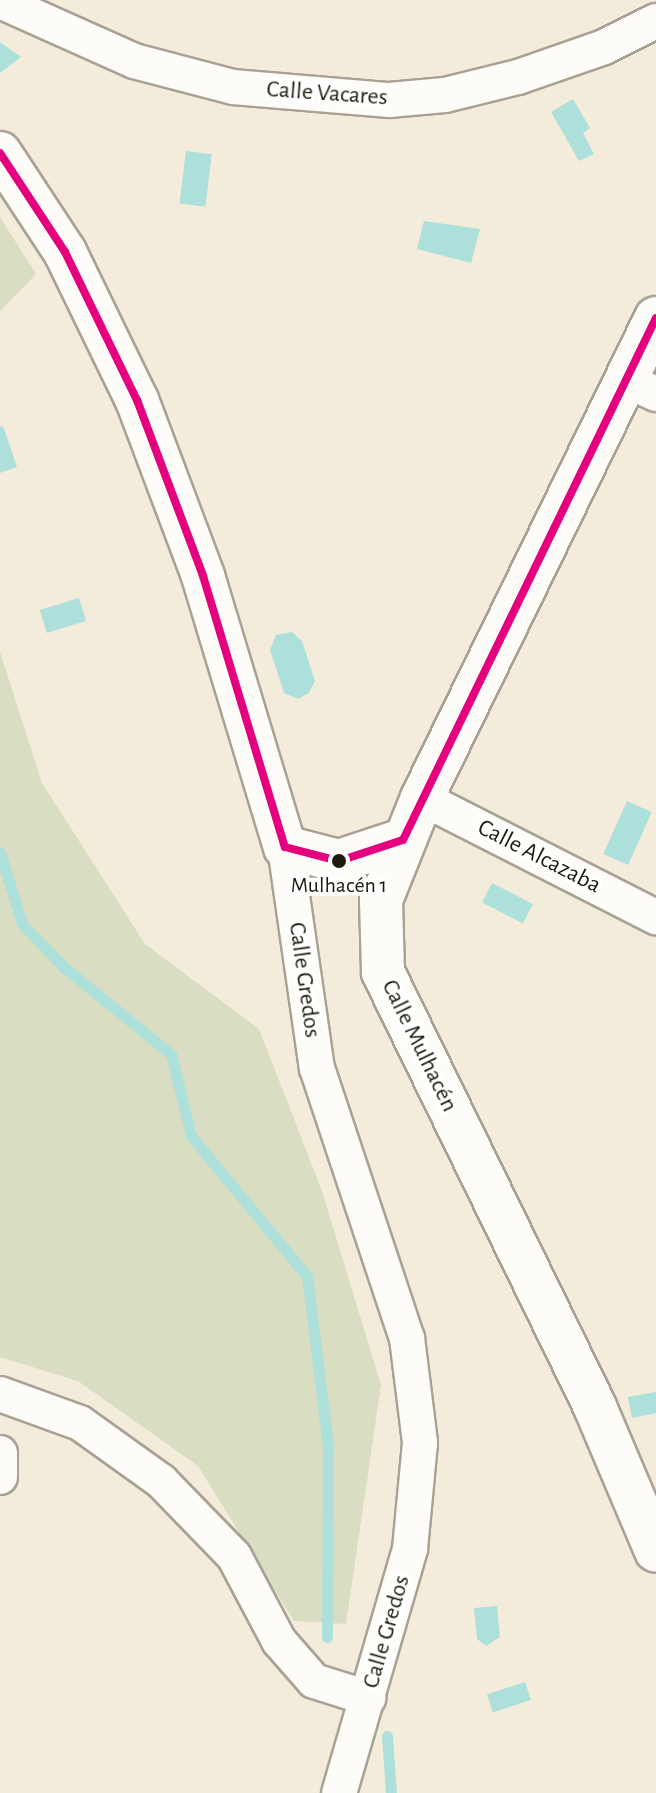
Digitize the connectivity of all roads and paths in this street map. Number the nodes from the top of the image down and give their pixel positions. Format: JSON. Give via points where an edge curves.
{"nodes":[{"id":1,"x":0,"y":1,"type":"edge"},
{"id":2,"x":656,"y":21,"type":"edge"},
{"id":3,"x":0,"y":153,"type":"edge"},
{"id":4,"x":656,"y":318,"type":"edge"},
{"id":5,"x":641,"y":387,"type":"edge"},
{"id":6,"x":422,"y":798,"type":"junction"},
{"id":7,"x":403,"y":840,"type":"junction"},
{"id":8,"x":285,"y":847,"type":"junction"},
{"id":9,"x":656,"y":917,"type":"edge"},
{"id":10,"x":0,"y":1394,"type":"edge"},
{"id":11,"x":0,"y":1453,"type":"edge"},
{"id":12,"x":0,"y":1477,"type":"edge"},
{"id":13,"x":656,"y":1548,"type":"edge"},
{"id":14,"x":368,"y":1698,"type":"junction"},
{"id":15,"x":339,"y":1793,"type":"edge"}],
"edges":[{"from":1,"to":2,"type":"street","name":"Calle Vacares","via":[[134,61],[219,83],[309,97],[389,100],[445,95],[518,77],[604,47]]},
{"from":3,"to":8,"type":"street","name":"Calle Gredos","via":[[65,252],[137,400],[203,576]]},
{"from":4,"to":5,"type":"street","name":"Calle Mulhacén"},
{"from":5,"to":6,"type":"street","name":"Calle Mulhacén"},
{"from":6,"to":7,"type":"street","name":"Calle Mulhacén"},
{"from":6,"to":9,"type":"street","name":"Calle Alcazaba"},
{"from":7,"to":8,"type":"street","via":[[339,861]]},
{"from":7,"to":13,"type":"street","name":"Calle Mulhacén","via":[[381,900],[383,972],[595,1407]]},
{"from":8,"to":14,"type":"street","name":"Calle Gredos","via":[[317,1068],[407,1338],[420,1443],[410,1549]]},
{"from":10,"to":14,"type":"street","via":[[80,1423],[161,1481],[234,1556],[279,1641],[314,1681]]},
{"from":11,"to":12,"type":"street"},
{"from":14,"to":15,"type":"street","name":"Calle Gredos"}]}
